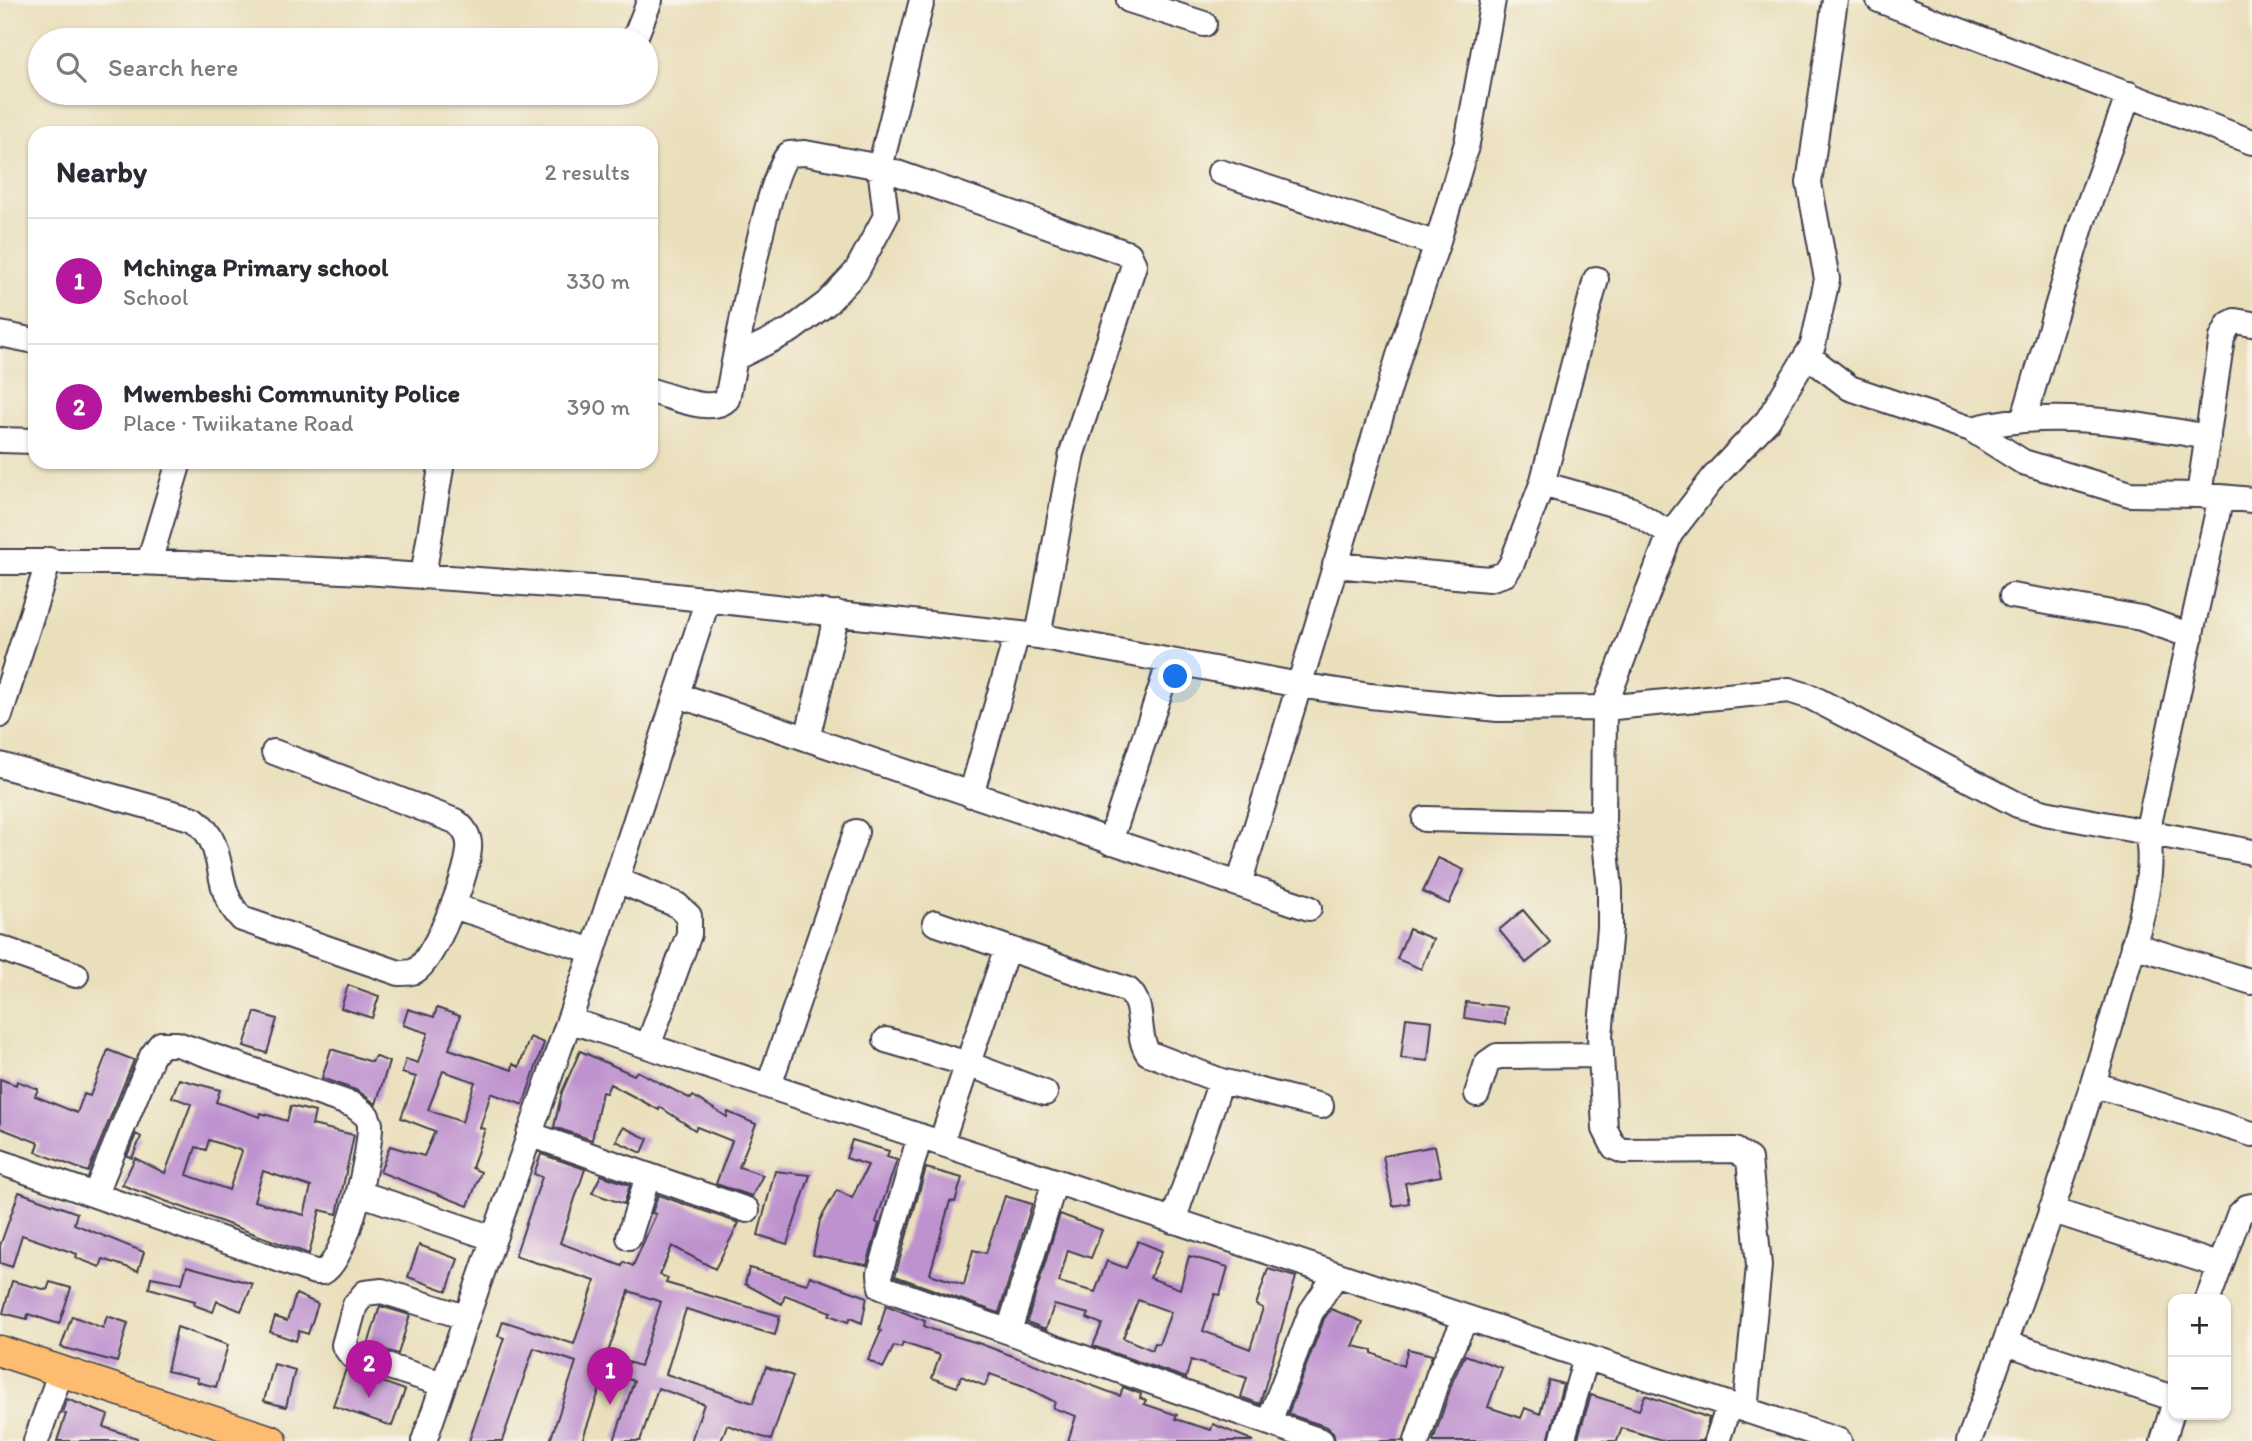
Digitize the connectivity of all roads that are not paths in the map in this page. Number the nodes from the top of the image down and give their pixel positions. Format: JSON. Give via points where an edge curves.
{"nodes":[{"id":1,"x":650,"y":0,"type":"edge"},
{"id":2,"x":922,"y":0,"type":"edge"},
{"id":3,"x":1129,"y":0,"type":"edge"},
{"id":4,"x":1493,"y":0,"type":"edge"},
{"id":5,"x":1835,"y":0,"type":"edge"},
{"id":6,"x":1879,"y":0,"type":"edge"},
{"id":7,"x":1204,"y":24,"type":"dead end"},
{"id":8,"x":639,"y":28,"type":"edge"},
{"id":9,"x":2129,"y":94,"type":"junction"},
{"id":10,"x":2252,"y":142,"type":"edge"},
{"id":11,"x":880,"y":167,"type":"junction"},
{"id":12,"x":1220,"y":172,"type":"dead end"},
{"id":13,"x":1437,"y":244,"type":"junction"},
{"id":14,"x":1596,"y":279,"type":"dead end"},
{"id":15,"x":2252,"y":324,"type":"edge"},
{"id":16,"x":0,"y":334,"type":"edge"},
{"id":17,"x":28,"y":340,"type":"edge"},
{"id":18,"x":1808,"y":356,"type":"junction"},
{"id":19,"x":735,"y":358,"type":"junction"},
{"id":20,"x":658,"y":393,"type":"edge"},
{"id":21,"x":2024,"y":418,"type":"junction"},
{"id":22,"x":1971,"y":429,"type":"junction"},
{"id":23,"x":2208,"y":437,"type":"junction"},
{"id":24,"x":0,"y":440,"type":"edge"},
{"id":25,"x":28,"y":441,"type":"edge"},
{"id":26,"x":177,"y":469,"type":"edge"},
{"id":27,"x":441,"y":469,"type":"edge"},
{"id":28,"x":1542,"y":484,"type":"junction"},
{"id":29,"x":2210,"y":496,"type":"junction"},
{"id":30,"x":2252,"y":500,"type":"edge"},
{"id":31,"x":1670,"y":534,"type":"junction"},
{"id":32,"x":49,"y":560,"type":"junction"},
{"id":33,"x":0,"y":562,"type":"edge"},
{"id":34,"x":149,"y":562,"type":"junction"},
{"id":35,"x":1335,"y":565,"type":"junction"},
{"id":36,"x":423,"y":576,"type":"junction"},
{"id":37,"x":2012,"y":596,"type":"dead end"},
{"id":38,"x":708,"y":599,"type":"junction"},
{"id":39,"x":837,"y":613,"type":"junction"},
{"id":40,"x":1027,"y":635,"type":"junction"},
{"id":41,"x":2191,"y":636,"type":"junction"},
{"id":42,"x":1170,"y":661,"type":"junction"},
{"id":43,"x":1299,"y":685,"type":"junction"},
{"id":44,"x":678,"y":695,"type":"junction"},
{"id":45,"x":1604,"y":708,"type":"junction"},
{"id":46,"x":0,"y":715,"type":"edge"},
{"id":47,"x":807,"y":739,"type":"junction"},
{"id":48,"x":275,"y":752,"type":"dead end"},
{"id":49,"x":0,"y":765,"type":"edge"},
{"id":50,"x":971,"y":794,"type":"junction"},
{"id":51,"x":1425,"y":819,"type":"dead end"},
{"id":52,"x":1603,"y":823,"type":"junction"},
{"id":53,"x":856,"y":832,"type":"dead end"},
{"id":54,"x":2147,"y":833,"type":"junction"},
{"id":55,"x":1110,"y":842,"type":"junction"},
{"id":56,"x":2252,"y":852,"type":"edge"},
{"id":57,"x":617,"y":880,"type":"junction"},
{"id":58,"x":1240,"y":884,"type":"junction"},
{"id":59,"x":453,"y":906,"type":"junction"},
{"id":60,"x":1309,"y":908,"type":"dead end"},
{"id":61,"x":935,"y":923,"type":"dead end"},
{"id":62,"x":2133,"y":945,"type":"junction"},
{"id":63,"x":0,"y":948,"type":"edge"},
{"id":64,"x":1007,"y":948,"type":"junction"},
{"id":65,"x":593,"y":951,"type":"junction"},
{"id":66,"x":76,"y":975,"type":"dead end"},
{"id":67,"x":2252,"y":982,"type":"edge"},
{"id":68,"x":569,"y":1020,"type":"junction"},
{"id":69,"x":886,"y":1040,"type":"dead end"},
{"id":70,"x":648,"y":1046,"type":"junction"},
{"id":71,"x":1601,"y":1055,"type":"junction"},
{"id":72,"x":968,"y":1064,"type":"junction"},
{"id":73,"x":1221,"y":1081,"type":"junction"},
{"id":74,"x":2093,"y":1084,"type":"junction"},
{"id":75,"x":769,"y":1085,"type":"junction"},
{"id":76,"x":1045,"y":1093,"type":"dead end"},
{"id":77,"x":1477,"y":1094,"type":"dead end"},
{"id":78,"x":1321,"y":1106,"type":"dead end"},
{"id":79,"x":2252,"y":1134,"type":"edge"},
{"id":80,"x":529,"y":1135,"type":"junction"},
{"id":81,"x":931,"y":1140,"type":"junction"},
{"id":82,"x":0,"y":1163,"type":"edge"},
{"id":83,"x":649,"y":1176,"type":"junction"},
{"id":84,"x":1055,"y":1181,"type":"junction"},
{"id":85,"x":359,"y":1193,"type":"junction"},
{"id":86,"x":95,"y":1195,"type":"junction"},
{"id":87,"x":2252,"y":1206,"type":"edge"},
{"id":88,"x":747,"y":1210,"type":"dead end"},
{"id":89,"x":2051,"y":1210,"type":"junction"},
{"id":90,"x":1173,"y":1221,"type":"junction"},
{"id":91,"x":493,"y":1237,"type":"junction"},
{"id":92,"x":629,"y":1237,"type":"dead end"},
{"id":93,"x":2218,"y":1265,"type":"junction"},
{"id":94,"x":1336,"y":1275,"type":"junction"},
{"id":95,"x":2209,"y":1294,"type":"edge"},
{"id":96,"x":465,"y":1317,"type":"junction"},
{"id":97,"x":1466,"y":1318,"type":"junction"},
{"id":98,"x":1009,"y":1331,"type":"junction"},
{"id":99,"x":2006,"y":1343,"type":"junction"},
{"id":100,"x":0,"y":1351,"type":"edge"},
{"id":101,"x":1587,"y":1358,"type":"junction"},
{"id":102,"x":61,"y":1371,"type":"junction"},
{"id":103,"x":443,"y":1384,"type":"junction"},
{"id":104,"x":2168,"y":1396,"type":"edge"},
{"id":105,"x":1737,"y":1408,"type":"junction"},
{"id":106,"x":2169,"y":1420,"type":"edge"},
{"id":107,"x":1269,"y":1422,"type":"junction"},
{"id":108,"x":36,"y":1441,"type":"edge"},
{"id":109,"x":272,"y":1441,"type":"edge"},
{"id":110,"x":424,"y":1441,"type":"edge"},
{"id":111,"x":1321,"y":1441,"type":"edge"},
{"id":112,"x":1417,"y":1441,"type":"edge"},
{"id":113,"x":1562,"y":1441,"type":"edge"},
{"id":114,"x":1717,"y":1441,"type":"edge"},
{"id":115,"x":1839,"y":1441,"type":"edge"},
{"id":116,"x":1969,"y":1441,"type":"edge"},
{"id":117,"x":2163,"y":1441,"type":"edge"}],
"edges":[{"from":1,"to":8,"type":"street"},
{"from":2,"to":11,"type":"street"},
{"from":3,"to":7,"type":"street"},
{"from":4,"to":13,"type":"street","via":[[1466,144]]},
{"from":5,"to":18,"type":"street","via":[[1809,183],[1826,292]]},
{"from":6,"to":9,"type":"street"},
{"from":9,"to":10,"type":"street"},
{"from":9,"to":21,"type":"street","via":[[2082,223]]},
{"from":11,"to":19,"type":"street","via":[[886,216],[856,272],[827,303],[791,330]]},
{"from":11,"to":19,"type":"street","via":[[806,153],[783,159],[762,230]]},
{"from":11,"to":40,"type":"street","via":[[1112,247],[1129,254],[1134,265],[1072,453]]},
{"from":12,"to":13,"type":"street"},
{"from":13,"to":35,"type":"street"},
{"from":14,"to":28,"type":"street"},
{"from":15,"to":23,"type":"street","via":[[2235,321],[2225,329]]},
{"from":16,"to":17,"type":"street"},
{"from":18,"to":22,"type":"street","via":[[1850,388]]},
{"from":18,"to":31,"type":"street","via":[[1768,420],[1713,477]]},
{"from":19,"to":20,"type":"street","via":[[722,404],[709,406]]},
{"from":21,"to":22,"type":"street"},
{"from":21,"to":23,"type":"street","via":[[2099,419]]},
{"from":22,"to":29,"type":"street","via":[[2023,462],[2117,491]]},
{"from":23,"to":29,"type":"street"},
{"from":24,"to":25,"type":"street"},
{"from":26,"to":34,"type":"street"},
{"from":27,"to":36,"type":"street"},
{"from":28,"to":31,"type":"street","via":[[1630,509]]},
{"from":28,"to":35,"type":"street","via":[[1513,563],[1498,578]]},
{"from":29,"to":30,"type":"street"},
{"from":29,"to":41,"type":"street"},
{"from":31,"to":45,"type":"street"},
{"from":32,"to":33,"type":"street"},
{"from":32,"to":34,"type":"street"},
{"from":32,"to":46,"type":"street"},
{"from":34,"to":36,"type":"street"},
{"from":35,"to":43,"type":"street"},
{"from":36,"to":38,"type":"street"},
{"from":37,"to":41,"type":"street","via":[[2141,618]]},
{"from":38,"to":39,"type":"street"},
{"from":38,"to":44,"type":"street"},
{"from":39,"to":40,"type":"street"},
{"from":39,"to":47,"type":"street"},
{"from":40,"to":42,"type":"street"},
{"from":40,"to":50,"type":"street"},
{"from":41,"to":54,"type":"street"},
{"from":42,"to":43,"type":"street"},
{"from":42,"to":55,"type":"street"},
{"from":43,"to":45,"type":"street","via":[[1498,709]]},
{"from":43,"to":58,"type":"street"},
{"from":44,"to":47,"type":"street"},
{"from":44,"to":57,"type":"street"},
{"from":45,"to":52,"type":"street"},
{"from":45,"to":54,"type":"street","via":[[1801,692],[2018,805]]},
{"from":47,"to":50,"type":"street"},
{"from":48,"to":59,"type":"street","via":[[462,826],[470,849]]},
{"from":49,"to":59,"type":"street","via":[[194,819],[215,840],[223,892],[242,919],[399,974],[416,971],[422,964]]},
{"from":50,"to":55,"type":"street"},
{"from":51,"to":52,"type":"street"},
{"from":52,"to":71,"type":"street","via":[[1610,915]]},
{"from":53,"to":75,"type":"street"},
{"from":54,"to":56,"type":"street"},
{"from":54,"to":62,"type":"street","via":[[2150,869]]},
{"from":55,"to":58,"type":"street"},
{"from":57,"to":65,"type":"street"},
{"from":57,"to":70,"type":"street","via":[[677,905],[689,916],[689,934]]},
{"from":58,"to":60,"type":"street"},
{"from":59,"to":65,"type":"street"},
{"from":61,"to":64,"type":"street"},
{"from":62,"to":67,"type":"street"},
{"from":62,"to":74,"type":"street"},
{"from":63,"to":66,"type":"street"},
{"from":64,"to":72,"type":"street"},
{"from":64,"to":73,"type":"street","via":[[1128,990],[1138,1003],[1141,1039],[1148,1053]]},
{"from":65,"to":68,"type":"street"},
{"from":68,"to":70,"type":"street"},
{"from":68,"to":80,"type":"street"},
{"from":69,"to":72,"type":"street"},
{"from":70,"to":75,"type":"street"},
{"from":71,"to":77,"type":"street","via":[[1497,1056],[1487,1063]]},
{"from":71,"to":105,"type":"street","via":[[1605,1129],[1614,1147],[1633,1152],[1735,1150],[1749,1159],[1759,1266]]},
{"from":72,"to":76,"type":"street"},
{"from":72,"to":81,"type":"street"},
{"from":73,"to":78,"type":"street"},
{"from":73,"to":90,"type":"street"},
{"from":74,"to":79,"type":"street"},
{"from":74,"to":89,"type":"street"},
{"from":75,"to":81,"type":"street"},
{"from":80,"to":83,"type":"street"},
{"from":80,"to":91,"type":"street"},
{"from":81,"to":84,"type":"street"},
{"from":81,"to":98,"type":"street","via":[[880,1273],[881,1287]]},
{"from":82,"to":86,"type":"street"},
{"from":83,"to":88,"type":"street"},
{"from":83,"to":92,"type":"street"},
{"from":84,"to":90,"type":"street"},
{"from":84,"to":98,"type":"street"},
{"from":85,"to":86,"type":"street","via":[[335,1261],[330,1269],[315,1272]]},
{"from":85,"to":86,"type":"street","via":[[370,1134],[361,1109],[168,1042],[152,1056]]},
{"from":85,"to":91,"type":"street"},
{"from":87,"to":93,"type":"street","via":[[2239,1215]]},
{"from":89,"to":93,"type":"street"},
{"from":89,"to":99,"type":"street"},
{"from":90,"to":94,"type":"street"},
{"from":91,"to":96,"type":"street"},
{"from":93,"to":95,"type":"street"},
{"from":94,"to":97,"type":"street"},
{"from":94,"to":107,"type":"street","via":[[1311,1312]]},
{"from":96,"to":103,"type":"street"},
{"from":96,"to":103,"type":"street","via":[[382,1291],[365,1293],[355,1305],[344,1345],[351,1355]]},
{"from":97,"to":101,"type":"street"},
{"from":97,"to":112,"type":"street","via":[[1439,1374]]},
{"from":98,"to":107,"type":"street"},
{"from":99,"to":104,"type":"street"},
{"from":99,"to":116,"type":"street"},
{"from":100,"to":102,"type":"main road"},
{"from":101,"to":105,"type":"street"},
{"from":101,"to":113,"type":"street"},
{"from":102,"to":108,"type":"street"},
{"from":102,"to":109,"type":"main road"},
{"from":103,"to":110,"type":"street"},
{"from":105,"to":114,"type":"street"},
{"from":105,"to":115,"type":"street"},
{"from":106,"to":117,"type":"street"},
{"from":107,"to":111,"type":"street"}]}
